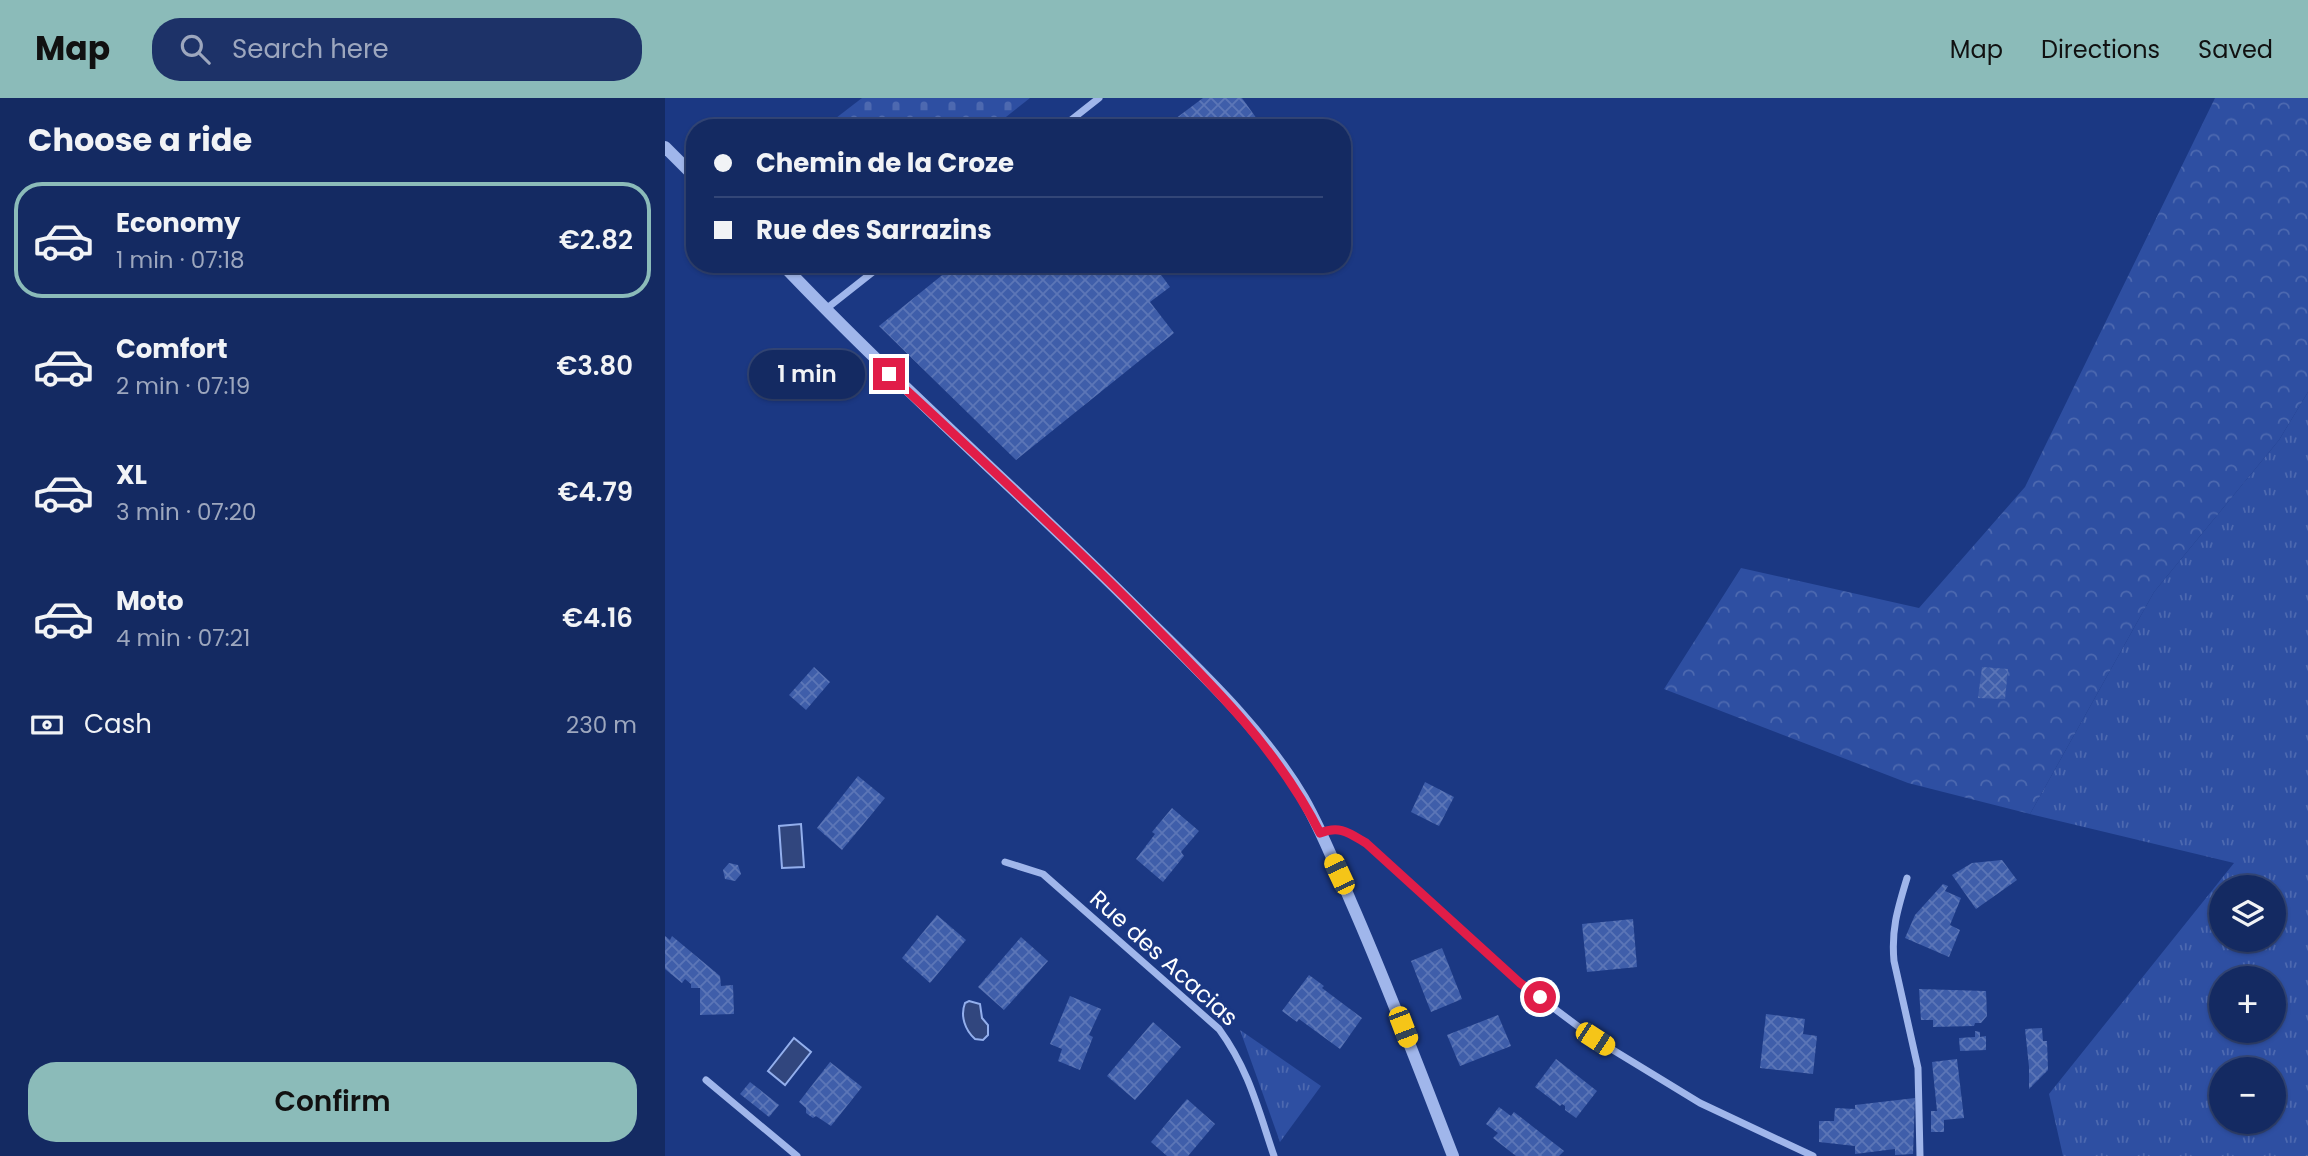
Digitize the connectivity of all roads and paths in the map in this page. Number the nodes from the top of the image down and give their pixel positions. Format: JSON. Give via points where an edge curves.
{"nodes":[{"id":1,"x":1099,"y":98,"type":"edge"},
{"id":2,"x":1072,"y":119,"type":"edge"},
{"id":3,"x":665,"y":147,"type":"edge"},
{"id":4,"x":686,"y":168,"type":"edge"},
{"id":5,"x":790,"y":273,"type":"edge"},
{"id":6,"x":872,"y":273,"type":"edge"},
{"id":7,"x":825,"y":310,"type":"junction"},
{"id":8,"x":1320,"y":833,"type":"junction"},
{"id":9,"x":1005,"y":862,"type":"dead end"},
{"id":10,"x":1907,"y":878,"type":"dead end"},
{"id":11,"x":705,"y":1080,"type":"dead end"},
{"id":12,"x":797,"y":1156,"type":"edge"},
{"id":13,"x":1274,"y":1156,"type":"edge"},
{"id":14,"x":1453,"y":1156,"type":"edge"},
{"id":15,"x":1814,"y":1156,"type":"edge"},
{"id":16,"x":1920,"y":1156,"type":"edge"}],
"edges":[{"from":1,"to":2,"type":"street"},
{"from":3,"to":4,"type":"street"},
{"from":5,"to":7,"type":"street"},
{"from":6,"to":7,"type":"street"},
{"from":7,"to":8,"type":"street","via":[[1084,556],[1223,697],[1283,769]]},
{"from":8,"to":14,"type":"street","via":[[1385,979]]},
{"from":8,"to":15,"type":"street","via":[[1332,828],[1366,843],[1520,983],[1595,1039],[1700,1103]]},
{"from":9,"to":13,"type":"street","name":"Rue des Acacias","via":[[1042,874],[1219,1029],[1236,1053]]},
{"from":10,"to":16,"type":"street","via":[[1893,923],[1893,944],[1918,1068]]},
{"from":11,"to":12,"type":"street"}]}
